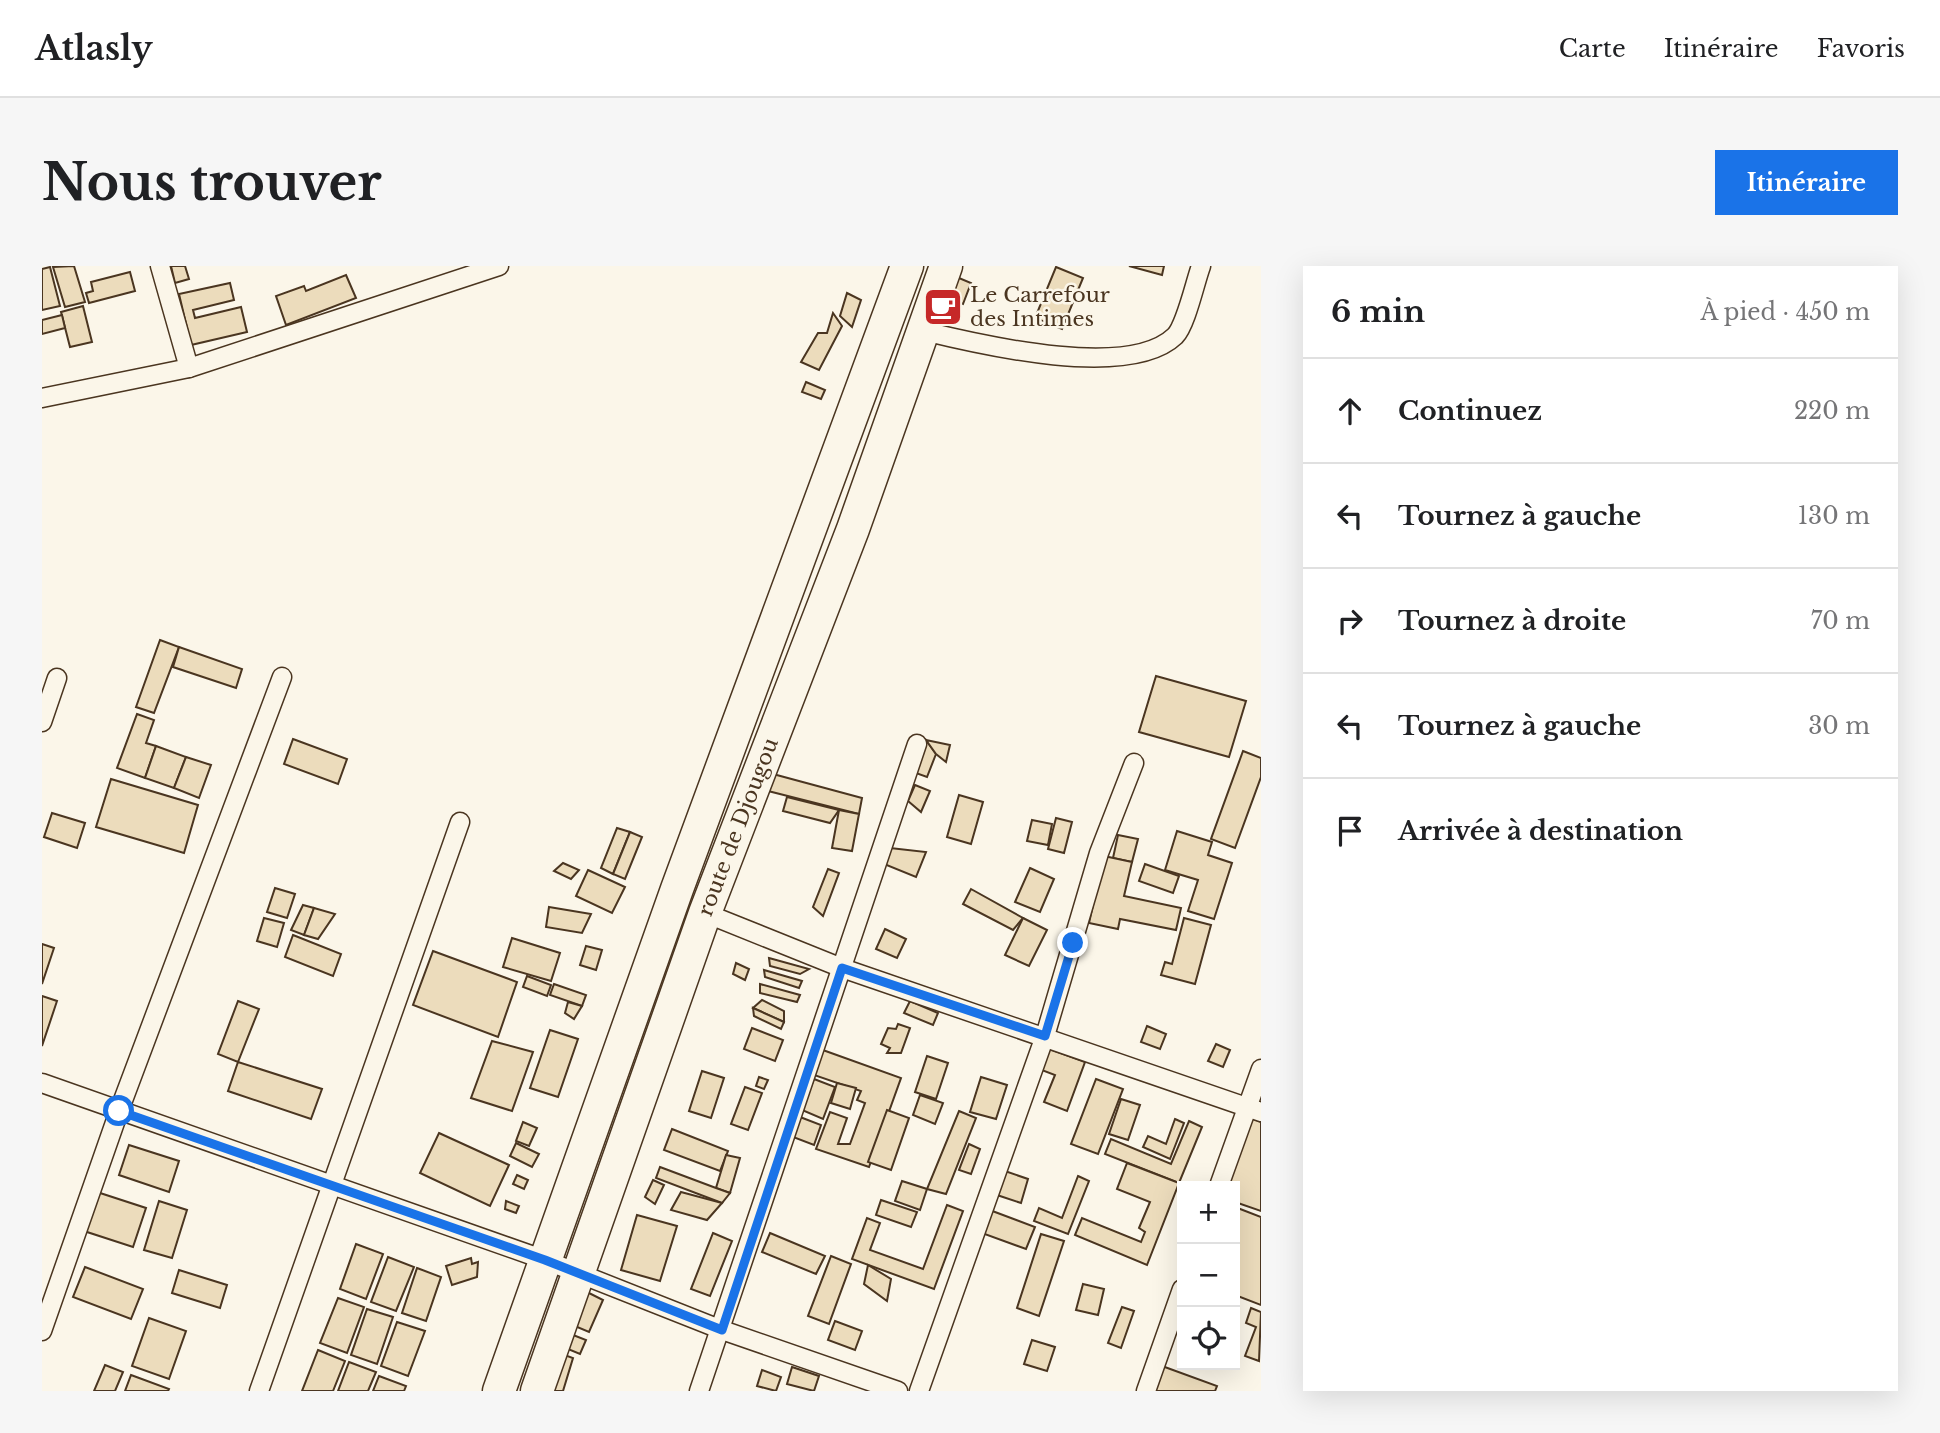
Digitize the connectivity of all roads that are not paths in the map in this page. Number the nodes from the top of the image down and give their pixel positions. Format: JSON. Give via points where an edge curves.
{"nodes":[{"id":1,"x":160,"y":266,"type":"edge"},
{"id":2,"x":499,"y":266,"type":"edge"},
{"id":3,"x":906,"y":266,"type":"edge"},
{"id":4,"x":946,"y":266,"type":"edge"},
{"id":5,"x":1201,"y":266,"type":"edge"},
{"id":6,"x":464,"y":271,"type":"edge"},
{"id":7,"x":924,"y":331,"type":"junction"},
{"id":8,"x":189,"y":368,"type":"junction"},
{"id":9,"x":42,"y":398,"type":"edge"},
{"id":10,"x":282,"y":677,"type":"dead end"},
{"id":11,"x":57,"y":678,"type":"dead end"},
{"id":12,"x":42,"y":722,"type":"edge"},
{"id":13,"x":917,"y":744,"type":"dead end"},
{"id":14,"x":1134,"y":763,"type":"dead end"},
{"id":15,"x":460,"y":822,"type":"dead end"},
{"id":16,"x":705,"y":912,"type":"junction"},
{"id":17,"x":842,"y":968,"type":"junction"},
{"id":18,"x":1045,"y":1036,"type":"junction"},
{"id":19,"x":1261,"y":1069,"type":"edge"},
{"id":20,"x":42,"y":1083,"type":"edge"},
{"id":21,"x":1254,"y":1110,"type":"edge"},
{"id":22,"x":119,"y":1111,"type":"junction"},
{"id":23,"x":1221,"y":1181,"type":"edge"},
{"id":24,"x":330,"y":1185,"type":"junction"},
{"id":25,"x":545,"y":1260,"type":"junction"},
{"id":26,"x":580,"y":1274,"type":"junction"},
{"id":27,"x":1177,"y":1303,"type":"edge"},
{"id":28,"x":722,"y":1330,"type":"junction"},
{"id":29,"x":42,"y":1331,"type":"edge"},
{"id":30,"x":259,"y":1391,"type":"edge"},
{"id":31,"x":499,"y":1391,"type":"edge"},
{"id":32,"x":537,"y":1391,"type":"edge"},
{"id":33,"x":699,"y":1391,"type":"edge"},
{"id":34,"x":898,"y":1391,"type":"edge"},
{"id":35,"x":919,"y":1391,"type":"edge"},
{"id":36,"x":1146,"y":1391,"type":"edge"}],
"edges":[{"from":1,"to":8,"type":"street"},
{"from":2,"to":6,"type":"street"},
{"from":3,"to":25,"type":"highway","name":"route de Djougou"},
{"from":4,"to":7,"type":"highway","name":"route de Djougou"},
{"from":5,"to":7,"type":"street","via":[[1178,334],[1162,347],[1136,355],[1087,358],[992,348]]},
{"from":6,"to":8,"type":"street"},
{"from":7,"to":16,"type":"highway","name":"route de Djougou"},
{"from":8,"to":9,"type":"street"},
{"from":10,"to":22,"type":"street"},
{"from":11,"to":12,"type":"street"},
{"from":13,"to":17,"type":"street"},
{"from":14,"to":18,"type":"street","via":[[1099,853]]},
{"from":15,"to":24,"type":"street"},
{"from":16,"to":17,"type":"street"},
{"from":16,"to":26,"type":"highway","name":"route de Djougou"},
{"from":17,"to":18,"type":"street"},
{"from":17,"to":28,"type":"street"},
{"from":18,"to":21,"type":"street"},
{"from":18,"to":35,"type":"street"},
{"from":19,"to":21,"type":"street"},
{"from":20,"to":22,"type":"street"},
{"from":21,"to":23,"type":"street"},
{"from":22,"to":24,"type":"street"},
{"from":22,"to":29,"type":"street"},
{"from":24,"to":25,"type":"street"},
{"from":24,"to":30,"type":"street"},
{"from":25,"to":26,"type":"street"},
{"from":25,"to":31,"type":"highway","name":"route de Djougou"},
{"from":26,"to":28,"type":"street"},
{"from":26,"to":32,"type":"highway","name":"route de Djougou"},
{"from":27,"to":36,"type":"street"},
{"from":28,"to":33,"type":"street"},
{"from":28,"to":34,"type":"street"}]}
